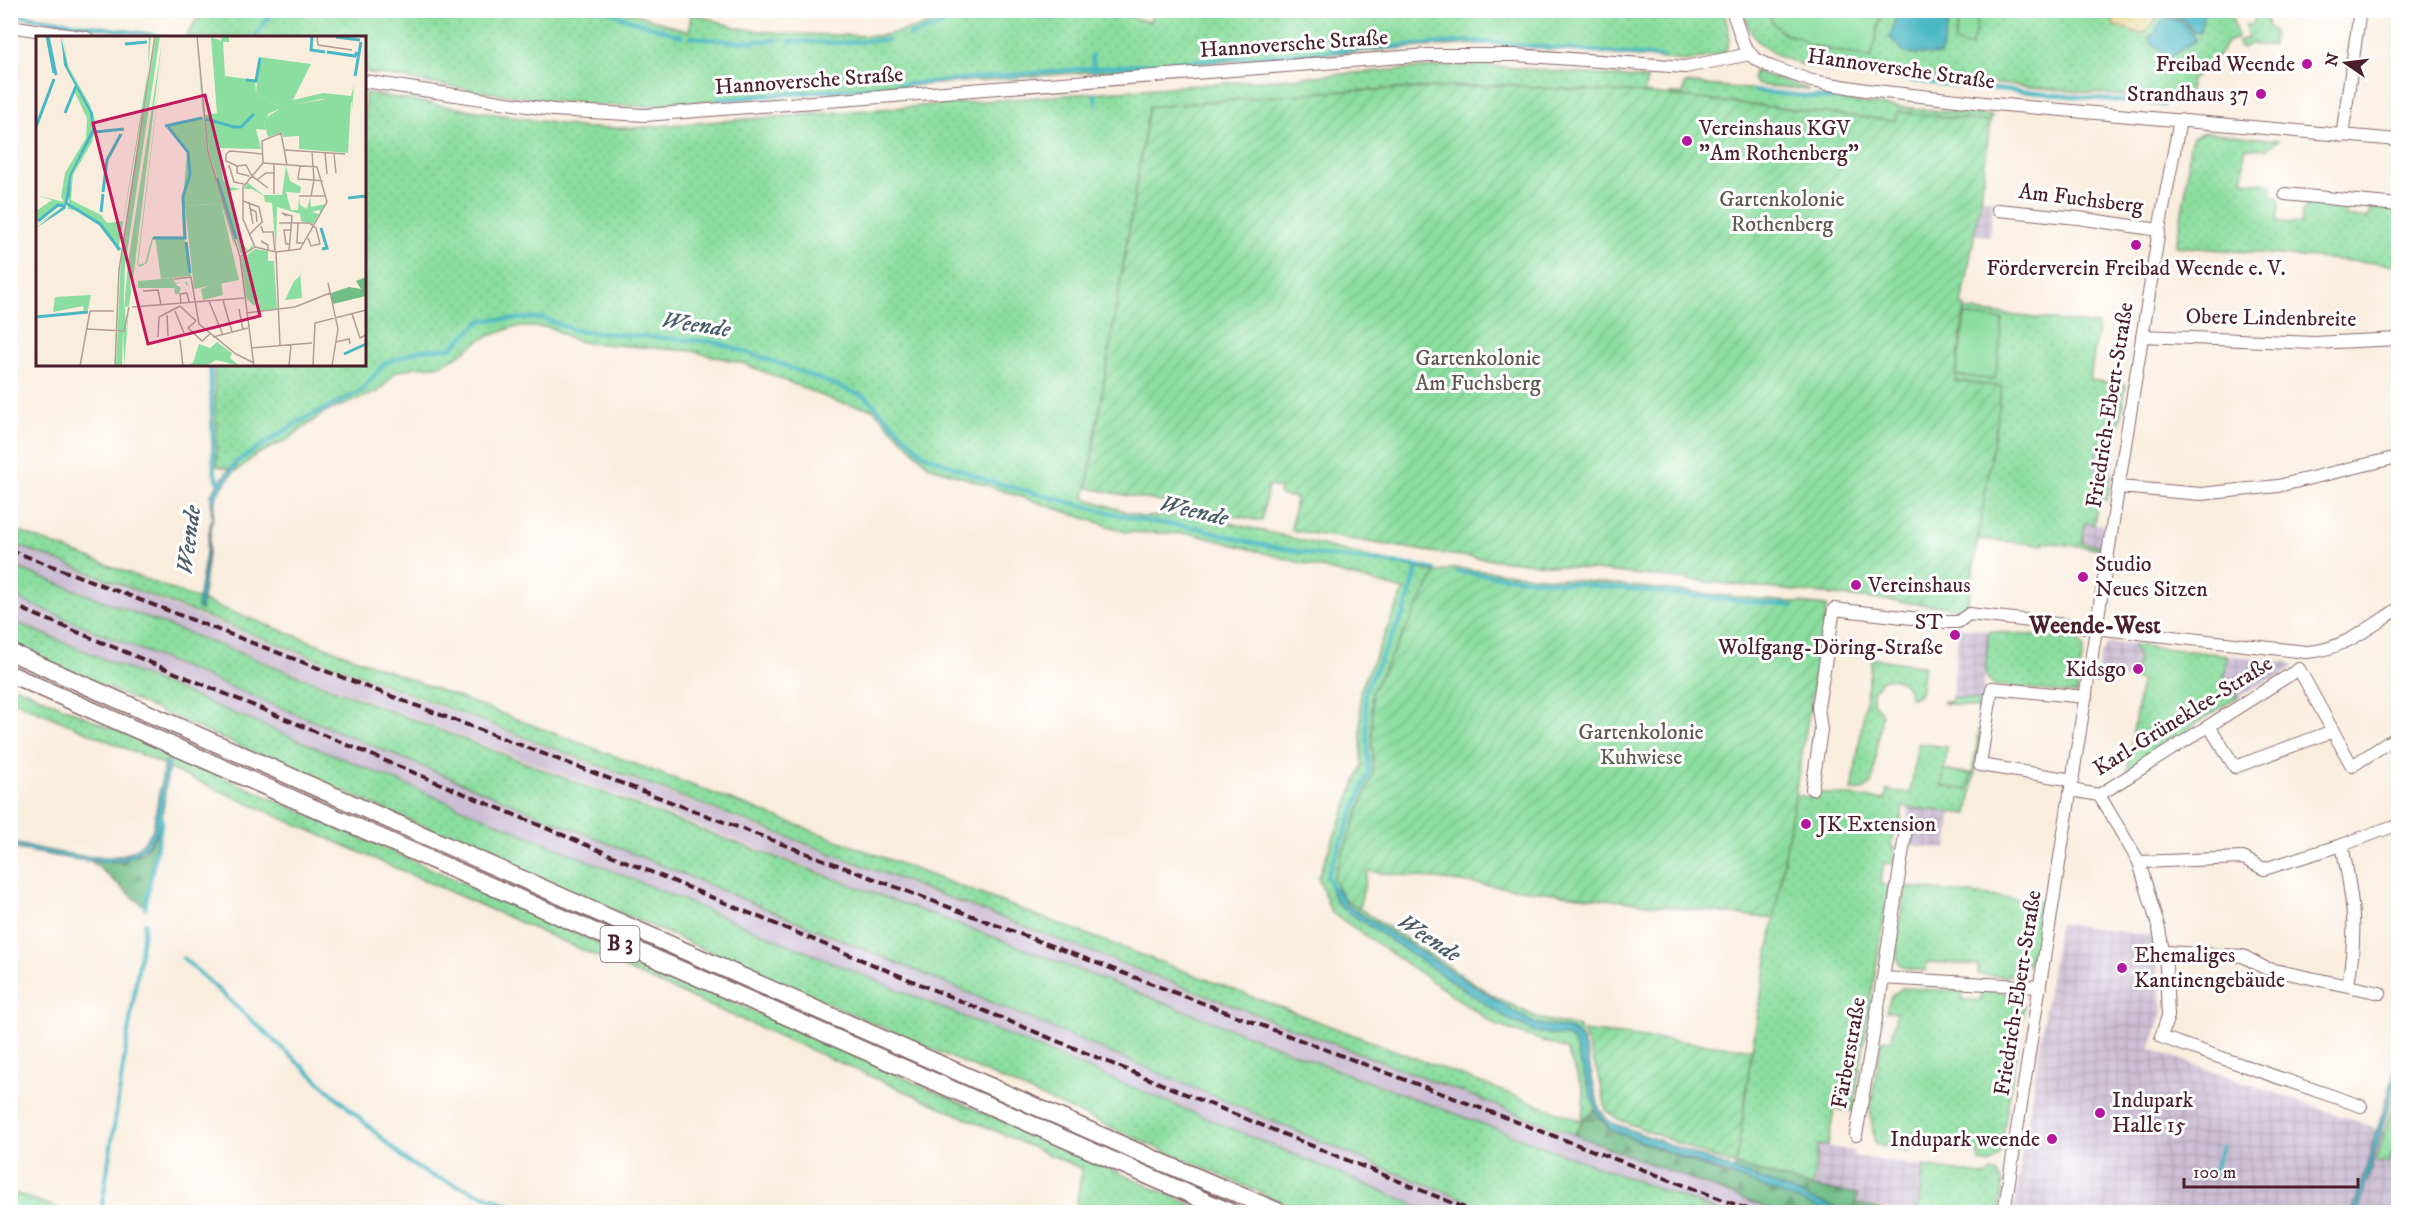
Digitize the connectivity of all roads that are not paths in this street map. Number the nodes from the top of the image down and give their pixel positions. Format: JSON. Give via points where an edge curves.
{"nodes":[{"id":1,"x":1732,"y":10,"type":"edge"},
{"id":2,"x":2360,"y":10,"type":"edge"},
{"id":3,"x":10,"y":26,"type":"edge"},
{"id":4,"x":74,"y":36,"type":"edge"},
{"id":5,"x":1750,"y":54,"type":"junction"},
{"id":6,"x":366,"y":81,"type":"edge"},
{"id":7,"x":2180,"y":120,"type":"junction"},
{"id":8,"x":2342,"y":136,"type":"junction"},
{"id":9,"x":2398,"y":140,"type":"edge"},
{"id":10,"x":2285,"y":194,"type":"dead end"},
{"id":11,"x":2398,"y":205,"type":"edge"},
{"id":12,"x":1998,"y":210,"type":"dead end"},
{"id":13,"x":2159,"y":230,"type":"junction"},
{"id":14,"x":2142,"y":336,"type":"junction"},
{"id":15,"x":2398,"y":339,"type":"edge"},
{"id":16,"x":2398,"y":457,"type":"edge"},
{"id":17,"x":2119,"y":487,"type":"junction"},
{"id":18,"x":2398,"y":609,"type":"edge"},
{"id":19,"x":2097,"y":627,"type":"junction"},
{"id":20,"x":10,"y":652,"type":"edge"},
{"id":21,"x":2301,"y":652,"type":"junction"},
{"id":22,"x":2300,"y":669,"type":"junction"},
{"id":23,"x":10,"y":674,"type":"edge"},
{"id":24,"x":2086,"y":697,"type":"junction"},
{"id":25,"x":2209,"y":726,"type":"junction"},
{"id":26,"x":2333,"y":731,"type":"junction"},
{"id":27,"x":2398,"y":736,"type":"edge"},
{"id":28,"x":2072,"y":785,"type":"junction"},
{"id":29,"x":1812,"y":789,"type":"dead end"},
{"id":30,"x":2099,"y":795,"type":"junction"},
{"id":31,"x":2391,"y":827,"type":"dead end"},
{"id":32,"x":1906,"y":829,"type":"dead end"},
{"id":33,"x":2342,"y":845,"type":"junction"},
{"id":34,"x":2139,"y":862,"type":"junction"},
{"id":35,"x":2164,"y":952,"type":"junction"},
{"id":36,"x":1883,"y":978,"type":"junction"},
{"id":37,"x":2348,"y":984,"type":"junction"},
{"id":38,"x":2040,"y":987,"type":"junction"},
{"id":39,"x":2380,"y":993,"type":"dead end"},
{"id":40,"x":2361,"y":1106,"type":"dead end"},
{"id":41,"x":1856,"y":1135,"type":"dead end"},
{"id":42,"x":1230,"y":1212,"type":"edge"},
{"id":43,"x":1280,"y":1212,"type":"edge"},
{"id":44,"x":2004,"y":1212,"type":"edge"}],
"edges":[{"from":1,"to":5,"type":"street","via":[[1738,33]]},
{"from":2,"to":8,"type":"street"},
{"from":3,"to":4,"type":"street"},
{"from":5,"to":6,"type":"street","name":"Hannoversche Straße","via":[[1685,67],[1515,55],[1428,55],[645,115],[553,110]]},
{"from":5,"to":7,"type":"street","name":"Hannoversche Straße","via":[[1793,75],[1866,90]]},
{"from":7,"to":8,"type":"street","name":"Hannoversche Straße"},
{"from":7,"to":13,"type":"street","name":"Friedrich-Ebert-Straße"},
{"from":8,"to":9,"type":"street","name":"Hannoversche Straße"},
{"from":10,"to":11,"type":"street"},
{"from":12,"to":13,"type":"street","name":"Am Fuchsberg"},
{"from":13,"to":14,"type":"street","name":"Friedrich-Ebert-Straße"},
{"from":14,"to":15,"type":"street","name":"Obere Lindenbreite","via":[[2314,343]]},
{"from":14,"to":17,"type":"street","name":"Friedrich-Ebert-Straße"},
{"from":16,"to":17,"type":"street","via":[[2278,486],[2201,494]]},
{"from":17,"to":19,"type":"street","name":"Friedrich-Ebert-Straße"},
{"from":18,"to":21,"type":"street","name":"Karl-Grüneklee-Straße","via":[[2330,649]]},
{"from":19,"to":21,"type":"street"},
{"from":19,"to":24,"type":"street","name":"Friedrich-Ebert-Straße"},
{"from":19,"to":29,"type":"street","via":[[1969,615],[1958,622],[1946,622],[1834,609],[1818,707],[1821,730]]},
{"from":20,"to":43,"type":"highway","number":"B 3"},
{"from":21,"to":22,"type":"street","name":"Karl-Grüneklee-Straße"},
{"from":22,"to":25,"type":"street","name":"Karl-Grüneklee-Straße"},
{"from":22,"to":26,"type":"street"},
{"from":23,"to":42,"type":"highway","number":"B 3"},
{"from":24,"to":28,"type":"street","name":"Friedrich-Ebert-Straße"},
{"from":24,"to":28,"type":"street","via":[[1992,688],[1980,765]]},
{"from":25,"to":26,"type":"street","via":[[2235,767]]},
{"from":25,"to":30,"type":"street","name":"Karl-Grüneklee-Straße"},
{"from":26,"to":27,"type":"street","via":[[2352,766]]},
{"from":28,"to":30,"type":"street","name":"Karl-Grüneklee-Straße"},
{"from":28,"to":38,"type":"street","name":"Friedrich-Ebert-Straße"},
{"from":30,"to":34,"type":"street"},
{"from":31,"to":33,"type":"street"},
{"from":32,"to":36,"type":"street","name":"Färberstraße"},
{"from":33,"to":34,"type":"street","via":[[2264,869],[2243,858]]},
{"from":33,"to":37,"type":"street","via":[[2355,917]]},
{"from":34,"to":35,"type":"street"},
{"from":35,"to":37,"type":"street","via":[[2244,956],[2265,968]]},
{"from":35,"to":40,"type":"street","via":[[2168,1016],[2161,1037]]},
{"from":36,"to":38,"type":"street","name":"Färberstraße"},
{"from":36,"to":41,"type":"street","name":"Färberstraße"},
{"from":37,"to":39,"type":"street"},
{"from":38,"to":44,"type":"street","name":"Friedrich-Ebert-Straße"}]}
